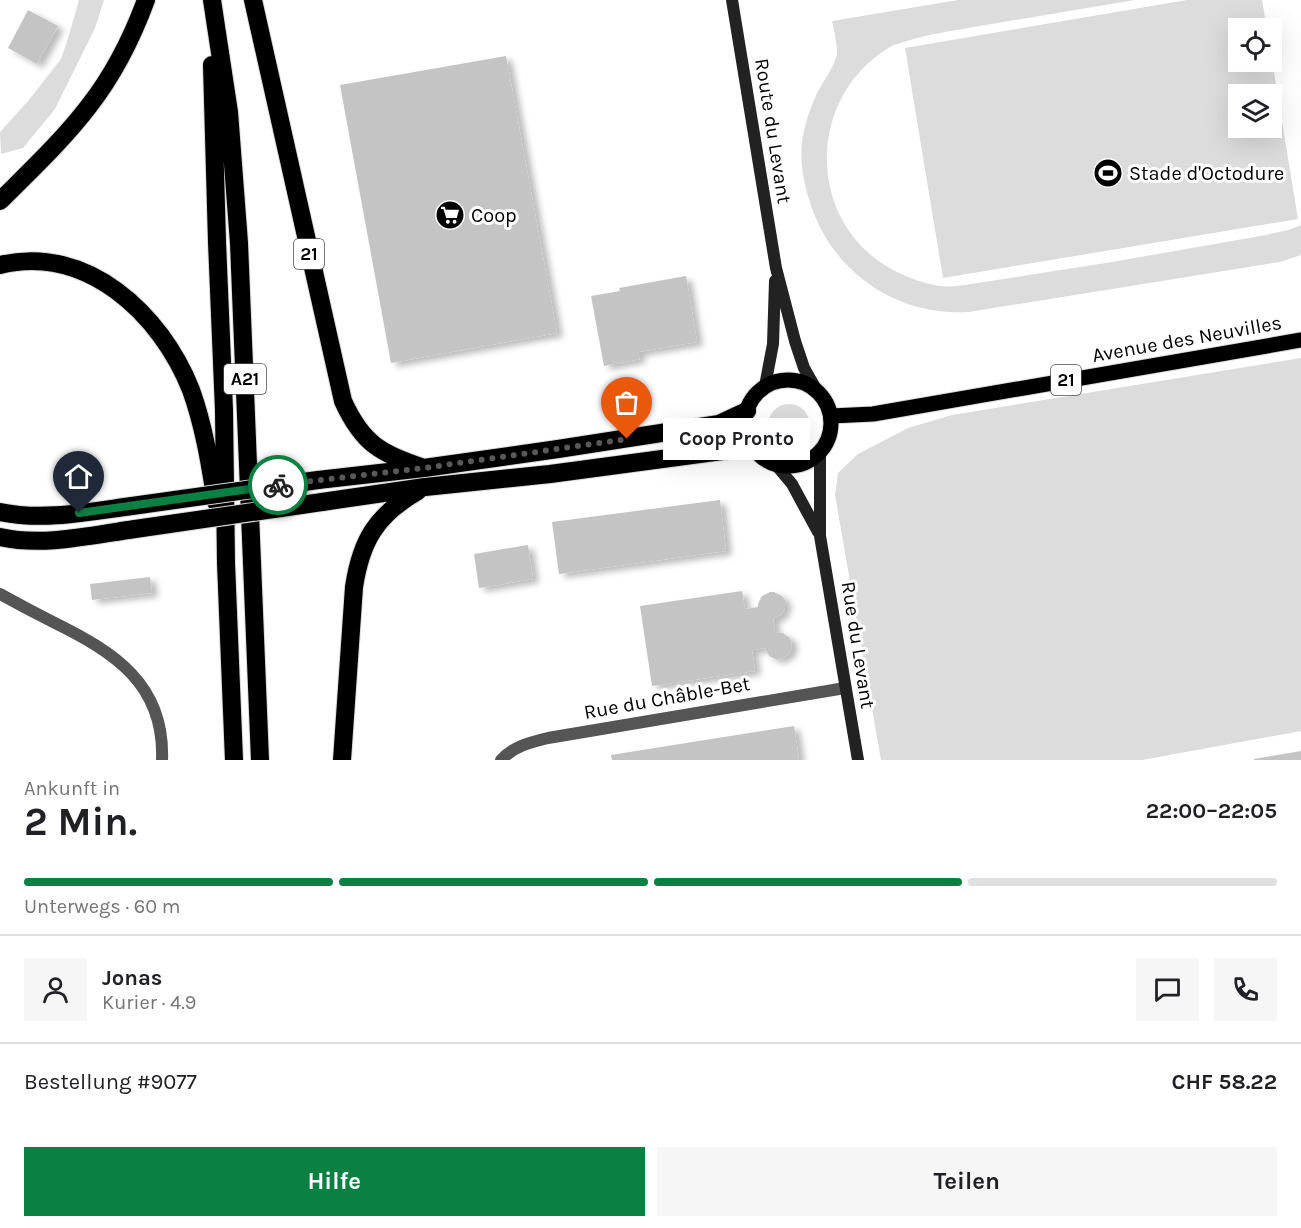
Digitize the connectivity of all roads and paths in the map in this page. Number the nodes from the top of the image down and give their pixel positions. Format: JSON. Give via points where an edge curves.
{"nodes":[{"id":1,"x":146,"y":0,"type":"edge"},
{"id":2,"x":211,"y":0,"type":"edge"},
{"id":3,"x":254,"y":0,"type":"edge"},
{"id":4,"x":732,"y":0,"type":"edge"},
{"id":5,"x":0,"y":201,"type":"edge"},
{"id":6,"x":0,"y":265,"type":"edge"},
{"id":7,"x":776,"y":268,"type":"junction"},
{"id":8,"x":1301,"y":340,"type":"edge"},
{"id":9,"x":765,"y":386,"type":"junction"},
{"id":10,"x":816,"y":389,"type":"junction"},
{"id":11,"x":747,"y":411,"type":"junction"},
{"id":12,"x":831,"y":416,"type":"junction"},
{"id":13,"x":752,"y":447,"type":"junction"},
{"id":14,"x":819,"y":453,"type":"junction"},
{"id":15,"x":776,"y":465,"type":"junction"},
{"id":16,"x":424,"y":468,"type":"junction"},
{"id":17,"x":425,"y":488,"type":"junction"},
{"id":18,"x":0,"y":512,"type":"edge"},
{"id":19,"x":820,"y":536,"type":"junction"},
{"id":20,"x":0,"y":537,"type":"edge"},
{"id":21,"x":226,"y":563,"type":"junction"},
{"id":22,"x":0,"y":594,"type":"edge"},
{"id":23,"x":845,"y":688,"type":"junction"},
{"id":24,"x":162,"y":760,"type":"edge"},
{"id":25,"x":234,"y":760,"type":"edge"},
{"id":26,"x":260,"y":760,"type":"edge"},
{"id":27,"x":342,"y":760,"type":"edge"},
{"id":28,"x":501,"y":760,"type":"edge"},
{"id":29,"x":858,"y":760,"type":"edge"}],
"edges":[{"from":1,"to":5,"type":"highway","via":[[122,54],[89,106]]},
{"from":2,"to":21,"type":"highway","number":"A21"},
{"from":2,"to":26,"type":"highway","number":"A21","via":[[229,111],[239,243]]},
{"from":3,"to":16,"type":"highway","number":"21","via":[[343,401],[372,444],[384,453]]},
{"from":4,"to":7,"type":"street","name":"Route du Levant"},
{"from":6,"to":21,"type":"highway","via":[[39,261],[85,272],[121,294],[159,332],[184,375],[199,415]]},
{"from":7,"to":9,"type":"street","name":"Route du Levant","via":[[773,344]]},
{"from":7,"to":10,"type":"street","name":"Route du Levant","via":[[795,341]]},
{"from":8,"to":12,"type":"main road","name":"Avenue des Neuvilles","number":"21","via":[[873,414]]},
{"from":9,"to":10,"type":"main road","via":[[795,380]]},
{"from":9,"to":11,"type":"main road"},
{"from":10,"to":12,"type":"main road"},
{"from":11,"to":13,"type":"main road","via":[[745,430]]},
{"from":11,"to":16,"type":"highway","number":"21","via":[[718,424]]},
{"from":12,"to":14,"type":"main road","via":[[831,432]]},
{"from":13,"to":15,"type":"main road"},
{"from":13,"to":17,"type":"highway"},
{"from":14,"to":15,"type":"main road","via":[[801,465]]},
{"from":14,"to":19,"type":"street","name":"Rue du Levant"},
{"from":15,"to":19,"type":"street","name":"Rue du Levant","via":[[792,484]]},
{"from":16,"to":18,"type":"highway","bridge":true,"via":[[49,516]]},
{"from":17,"to":20,"type":"highway","bridge":true,"via":[[68,538],[33,541]]},
{"from":17,"to":27,"type":"highway","via":[[394,507],[379,523],[359,559]]},
{"from":19,"to":23,"type":"street","name":"Rue du Levant"},
{"from":21,"to":25,"type":"highway","number":"A21"},
{"from":22,"to":24,"type":"street","via":[[85,638],[128,671],[144,689],[156,712]]},
{"from":23,"to":28,"type":"street","name":"Rue du Châble-Bet","via":[[549,738],[518,747]]},
{"from":23,"to":29,"type":"street","name":"Rue du Levant"}]}
